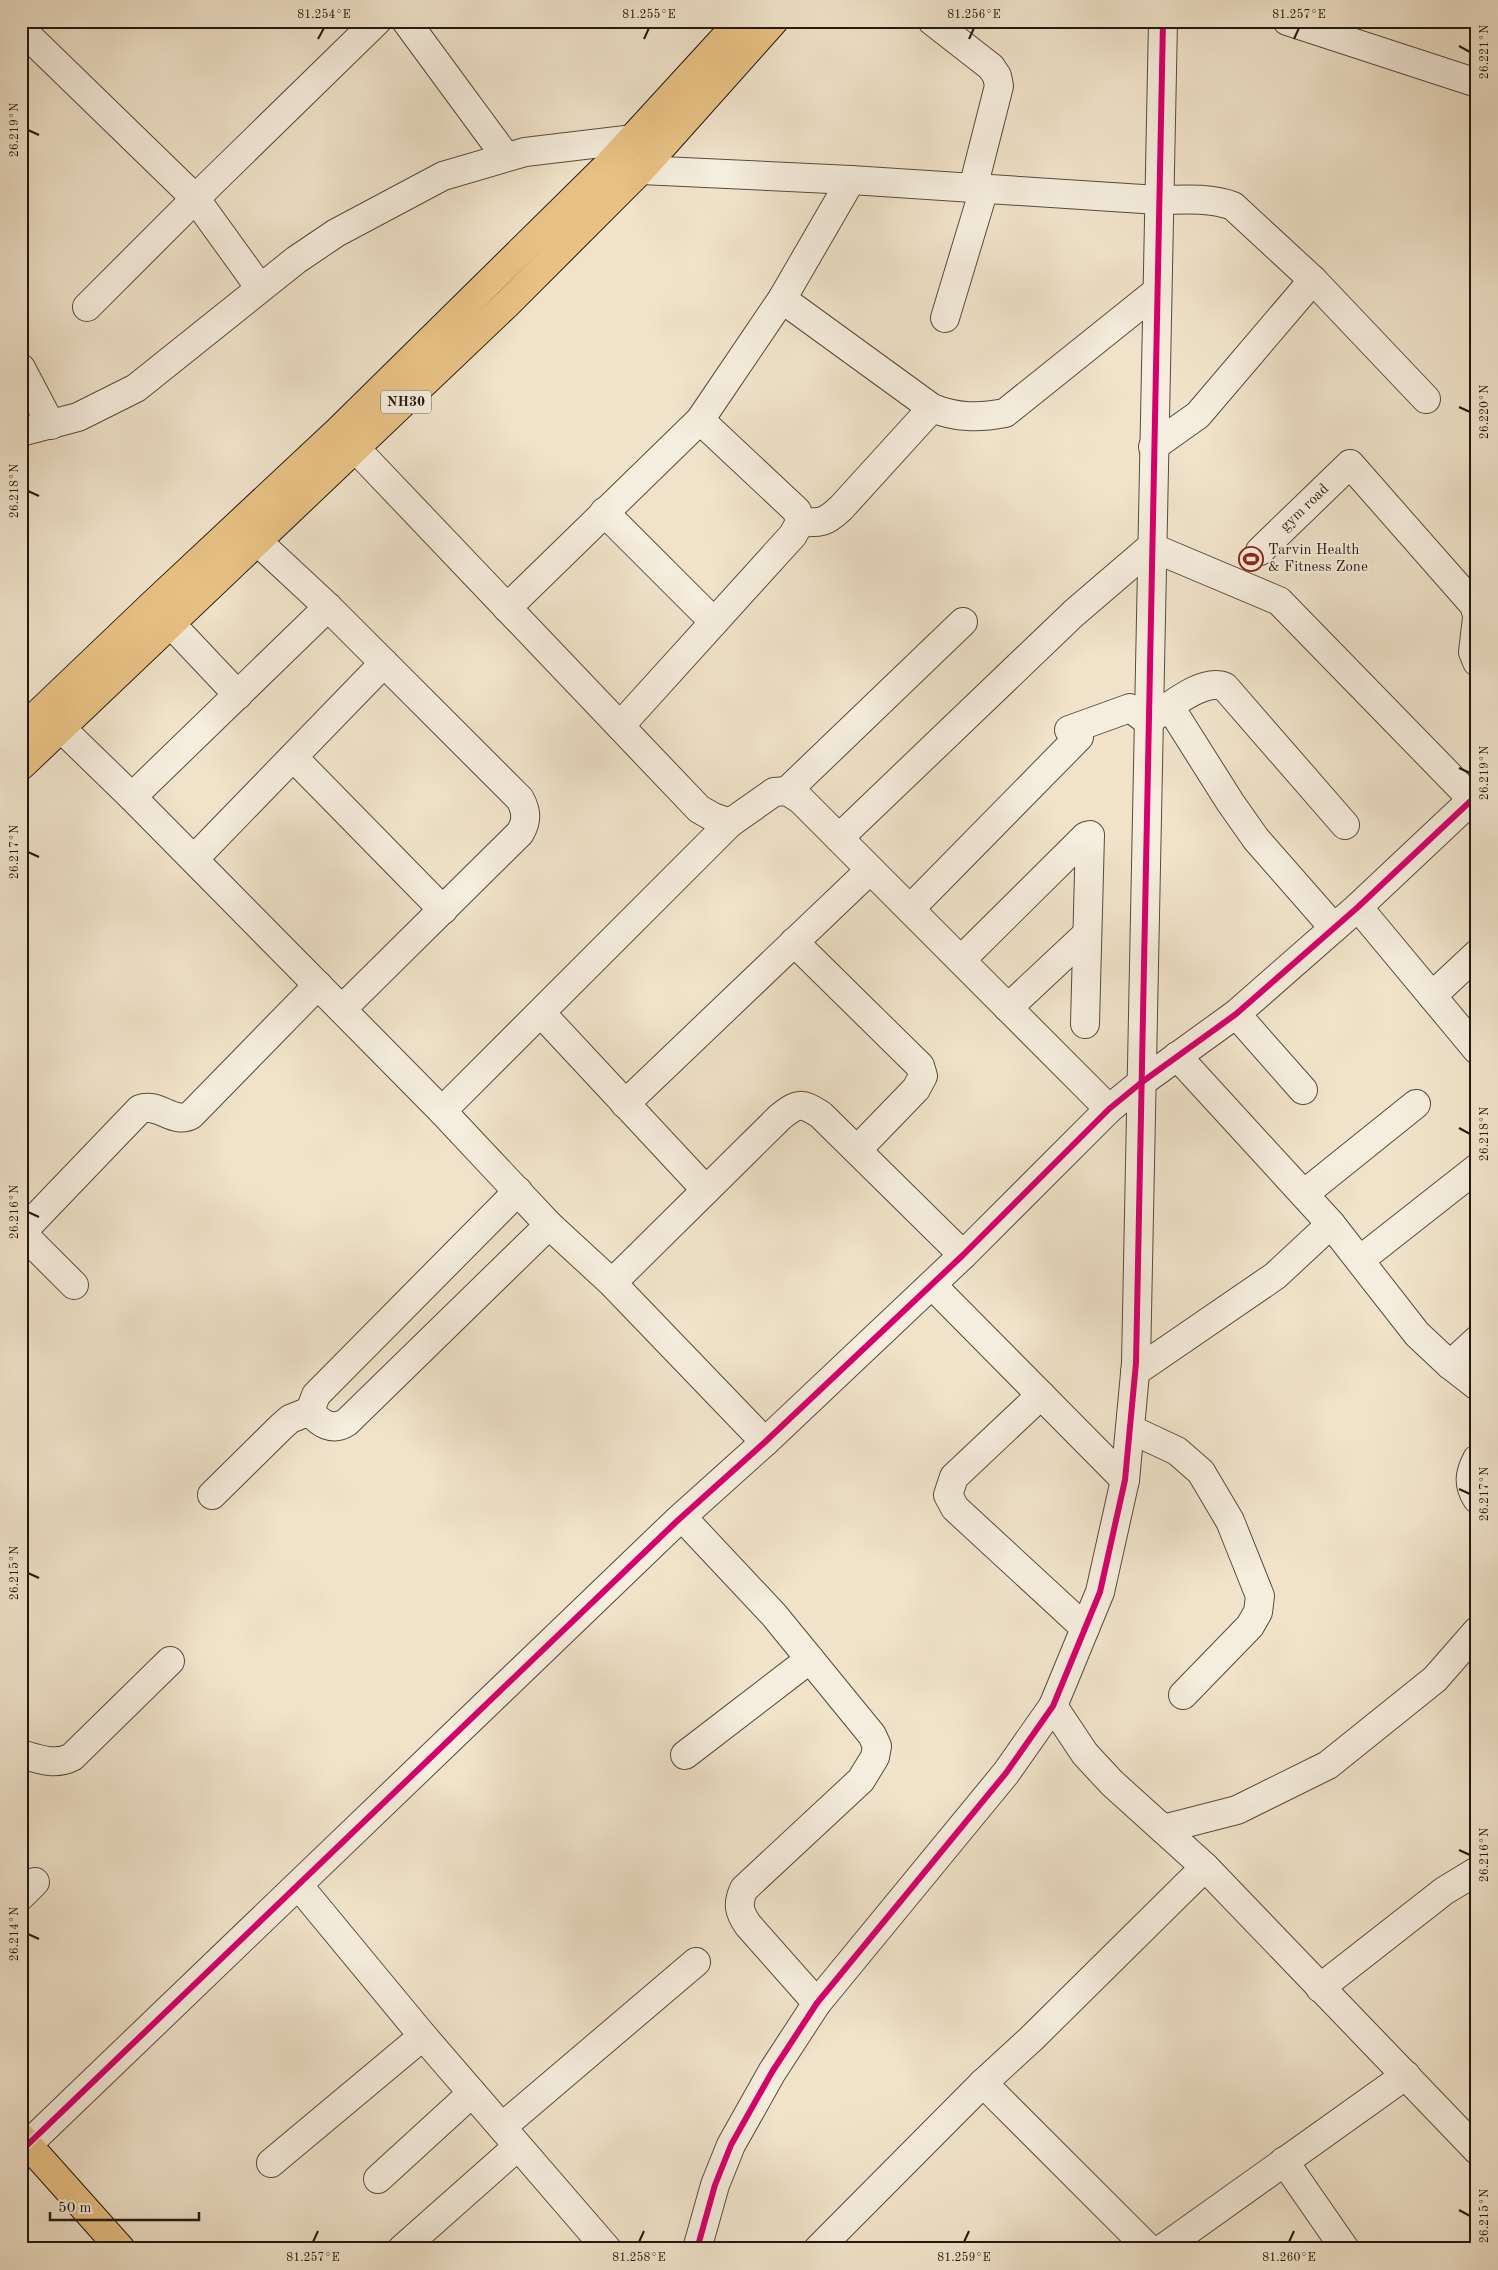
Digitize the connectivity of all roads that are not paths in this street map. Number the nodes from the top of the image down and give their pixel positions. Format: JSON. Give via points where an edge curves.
{"nodes":[{"id":1,"x":377,"y":21,"type":"edge"},
{"id":2,"x":406,"y":21,"type":"edge"},
{"id":3,"x":740,"y":21,"type":"edge"},
{"id":4,"x":774,"y":21,"type":"edge"},
{"id":5,"x":932,"y":21,"type":"edge"},
{"id":6,"x":1162,"y":21,"type":"edge"},
{"id":7,"x":1287,"y":21,"type":"edge"},
{"id":8,"x":21,"y":29,"type":"edge"},
{"id":9,"x":1477,"y":83,"type":"edge"},
{"id":10,"x":634,"y":139,"type":"junction"},
{"id":11,"x":506,"y":157,"type":"junction"},
{"id":12,"x":641,"y":170,"type":"junction"},
{"id":13,"x":850,"y":180,"type":"junction"},
{"id":14,"x":978,"y":188,"type":"junction"},
{"id":15,"x":195,"y":198,"type":"junction"},
{"id":16,"x":1158,"y":200,"type":"junction"},
{"id":17,"x":1313,"y":280,"type":"junction"},
{"id":18,"x":260,"y":288,"type":"junction"},
{"id":19,"x":1156,"y":292,"type":"junction"},
{"id":20,"x":782,"y":299,"type":"junction"},
{"id":21,"x":87,"y":307,"type":"dead end"},
{"id":22,"x":945,"y":318,"type":"dead end"},
{"id":23,"x":21,"y":368,"type":"edge"},
{"id":24,"x":1426,"y":399,"type":"dead end"},
{"id":25,"x":932,"y":408,"type":"junction"},
{"id":26,"x":700,"y":420,"type":"junction"},
{"id":27,"x":52,"y":424,"type":"junction"},
{"id":28,"x":21,"y":432,"type":"edge"},
{"id":29,"x":1153,"y":447,"type":"junction"},
{"id":30,"x":356,"y":449,"type":"junction"},
{"id":31,"x":604,"y":512,"type":"junction"},
{"id":32,"x":800,"y":522,"type":"junction"},
{"id":33,"x":257,"y":542,"type":"junction"},
{"id":34,"x":1151,"y":547,"type":"junction"},
{"id":35,"x":1260,"y":551,"type":"dead end"},
{"id":36,"x":328,"y":608,"type":"junction"},
{"id":37,"x":507,"y":608,"type":"junction"},
{"id":38,"x":1477,"y":616,"type":"edge"},
{"id":39,"x":714,"y":622,"type":"junction"},
{"id":40,"x":963,"y":622,"type":"dead end"},
{"id":41,"x":170,"y":623,"type":"junction"},
{"id":42,"x":1477,"y":662,"type":"edge"},
{"id":43,"x":384,"y":664,"type":"junction"},
{"id":44,"x":238,"y":695,"type":"junction"},
{"id":45,"x":1159,"y":714,"type":"junction"},
{"id":46,"x":620,"y":726,"type":"junction"},
{"id":47,"x":61,"y":728,"type":"junction"},
{"id":48,"x":21,"y":730,"type":"edge"},
{"id":49,"x":293,"y":757,"type":"junction"},
{"id":50,"x":21,"y":766,"type":"edge"},
{"id":51,"x":787,"y":791,"type":"junction"},
{"id":52,"x":132,"y":797,"type":"junction"},
{"id":53,"x":1474,"y":797,"type":"edge"},
{"id":54,"x":730,"y":823,"type":"junction"},
{"id":55,"x":1345,"y":825,"type":"dead end"},
{"id":56,"x":839,"y":838,"type":"junction"},
{"id":57,"x":194,"y":859,"type":"junction"},
{"id":58,"x":870,"y":870,"type":"junction"},
{"id":59,"x":1358,"y":907,"type":"junction"},
{"id":60,"x":910,"y":909,"type":"junction"},
{"id":61,"x":443,"y":910,"type":"junction"},
{"id":62,"x":1334,"y":928,"type":"junction"},
{"id":63,"x":1087,"y":934,"type":"junction"},
{"id":64,"x":794,"y":942,"type":"junction"},
{"id":65,"x":1477,"y":954,"type":"edge"},
{"id":66,"x":961,"y":960,"type":"junction"},
{"id":67,"x":318,"y":985,"type":"junction"},
{"id":68,"x":1432,"y":996,"type":"junction"},
{"id":69,"x":1008,"y":1008,"type":"junction"},
{"id":70,"x":342,"y":1009,"type":"junction"},
{"id":71,"x":541,"y":1013,"type":"junction"},
{"id":72,"x":1236,"y":1014,"type":"junction"},
{"id":73,"x":1085,"y":1024,"type":"dead end"},
{"id":74,"x":1477,"y":1050,"type":"edge"},
{"id":75,"x":1177,"y":1056,"type":"junction"},
{"id":76,"x":1142,"y":1082,"type":"junction"},
{"id":77,"x":1303,"y":1090,"type":"dead end"},
{"id":78,"x":625,"y":1104,"type":"junction"},
{"id":79,"x":1416,"y":1104,"type":"dead end"},
{"id":80,"x":1109,"y":1109,"type":"junction"},
{"id":81,"x":442,"y":1111,"type":"junction"},
{"id":82,"x":857,"y":1150,"type":"junction"},
{"id":83,"x":1477,"y":1168,"type":"edge"},
{"id":84,"x":518,"y":1190,"type":"junction"},
{"id":85,"x":706,"y":1190,"type":"junction"},
{"id":86,"x":1304,"y":1194,"type":"junction"},
{"id":87,"x":1331,"y":1224,"type":"junction"},
{"id":88,"x":549,"y":1225,"type":"junction"},
{"id":89,"x":21,"y":1232,"type":"edge"},
{"id":90,"x":963,"y":1255,"type":"junction"},
{"id":91,"x":1360,"y":1260,"type":"junction"},
{"id":92,"x":612,"y":1284,"type":"junction"},
{"id":93,"x":74,"y":1285,"type":"dead end"},
{"id":94,"x":932,"y":1285,"type":"junction"},
{"id":95,"x":1477,"y":1340,"type":"edge"},
{"id":96,"x":1450,"y":1365,"type":"junction"},
{"id":97,"x":1135,"y":1372,"type":"junction"},
{"id":98,"x":1477,"y":1386,"type":"edge"},
{"id":99,"x":1041,"y":1396,"type":"junction"},
{"id":100,"x":310,"y":1411,"type":"junction"},
{"id":101,"x":1130,"y":1428,"type":"junction"},
{"id":102,"x":766,"y":1442,"type":"junction"},
{"id":103,"x":1477,"y":1459,"type":"edge"},
{"id":104,"x":1125,"y":1480,"type":"junction"},
{"id":105,"x":212,"y":1495,"type":"dead end"},
{"id":106,"x":1477,"y":1500,"type":"edge"},
{"id":107,"x":682,"y":1517,"type":"junction"},
{"id":108,"x":1085,"y":1628,"type":"junction"},
{"id":109,"x":1477,"y":1631,"type":"edge"},
{"id":110,"x":810,"y":1659,"type":"junction"},
{"id":111,"x":170,"y":1661,"type":"dead end"},
{"id":112,"x":1182,"y":1694,"type":"dead end"},
{"id":113,"x":1053,"y":1706,"type":"junction"},
{"id":114,"x":21,"y":1754,"type":"edge"},
{"id":115,"x":685,"y":1756,"type":"dead end"},
{"id":116,"x":1163,"y":1829,"type":"junction"},
{"id":117,"x":1205,"y":1867,"type":"junction"},
{"id":118,"x":1477,"y":1871,"type":"edge"},
{"id":119,"x":299,"y":1886,"type":"junction"},
{"id":120,"x":696,"y":1962,"type":"dead end"},
{"id":121,"x":1320,"y":1988,"type":"junction"},
{"id":122,"x":817,"y":2003,"type":"junction"},
{"id":123,"x":423,"y":2036,"type":"junction"},
{"id":124,"x":1406,"y":2075,"type":"junction"},
{"id":125,"x":982,"y":2083,"type":"junction"},
{"id":126,"x":472,"y":2093,"type":"junction"},
{"id":127,"x":510,"y":2137,"type":"junction"},
{"id":128,"x":24,"y":2144,"type":"edge"},
{"id":129,"x":1477,"y":2150,"type":"edge"},
{"id":130,"x":1284,"y":2162,"type":"junction"},
{"id":131,"x":271,"y":2163,"type":"dead end"},
{"id":132,"x":378,"y":2179,"type":"dead end"},
{"id":133,"x":604,"y":2248,"type":"edge"},
{"id":134,"x":121,"y":2249,"type":"edge"},
{"id":135,"x":402,"y":2249,"type":"edge"},
{"id":136,"x":697,"y":2249,"type":"edge"},
{"id":137,"x":818,"y":2249,"type":"edge"},
{"id":138,"x":1149,"y":2249,"type":"edge"},
{"id":139,"x":1162,"y":2249,"type":"edge"},
{"id":140,"x":1345,"y":2249,"type":"edge"}],
"edges":[{"from":1,"to":15,"type":"street"},
{"from":2,"to":11,"type":"street"},
{"from":3,"to":10,"type":"main road","number":"NH30"},
{"from":4,"to":12,"type":"main road","number":"NH30"},
{"from":5,"to":14,"type":"street","via":[[991,66],[997,76],[999,86]]},
{"from":6,"to":16,"type":"street"},
{"from":7,"to":9,"type":"street"},
{"from":8,"to":15,"type":"street"},
{"from":10,"to":11,"type":"street"},
{"from":10,"to":48,"type":"main road","number":"NH30","via":[[339,430]]},
{"from":11,"to":18,"type":"street","via":[[444,176],[336,233]]},
{"from":12,"to":13,"type":"street"},
{"from":12,"to":30,"type":"main road","number":"NH30"},
{"from":13,"to":14,"type":"street"},
{"from":13,"to":20,"type":"street"},
{"from":14,"to":16,"type":"street"},
{"from":14,"to":22,"type":"street"},
{"from":15,"to":18,"type":"street"},
{"from":15,"to":21,"type":"street"},
{"from":16,"to":17,"type":"street","via":[[1209,199],[1233,206]]},
{"from":16,"to":19,"type":"street"},
{"from":17,"to":24,"type":"street"},
{"from":17,"to":29,"type":"street","via":[[1198,415]]},
{"from":18,"to":27,"type":"street","via":[[136,388],[78,417]]},
{"from":19,"to":25,"type":"street","via":[[1005,412],[982,417],[951,416]]},
{"from":19,"to":29,"type":"street"},
{"from":20,"to":25,"type":"street"},
{"from":20,"to":26,"type":"street"},
{"from":23,"to":27,"type":"street"},
{"from":25,"to":32,"type":"street","via":[[834,514],[820,523]]},
{"from":26,"to":31,"type":"street"},
{"from":26,"to":32,"type":"street","via":[[797,511]]},
{"from":27,"to":28,"type":"street"},
{"from":29,"to":34,"type":"street"},
{"from":30,"to":33,"type":"main road","number":"NH30"},
{"from":30,"to":37,"type":"street"},
{"from":31,"to":37,"type":"street"},
{"from":31,"to":39,"type":"street"},
{"from":32,"to":39,"type":"street","via":[[793,535]]},
{"from":33,"to":36,"type":"street"},
{"from":33,"to":41,"type":"main road","number":"NH30"},
{"from":34,"to":45,"type":"street"},
{"from":34,"to":53,"type":"street","via":[[1279,601]]},
{"from":34,"to":56,"type":"street","via":[[1074,613]]},
{"from":35,"to":38,"type":"street","name":"gym road","via":[[1350,464],[1474,605]]},
{"from":36,"to":43,"type":"street"},
{"from":36,"to":44,"type":"street"},
{"from":37,"to":46,"type":"street"},
{"from":38,"to":42,"type":"street","via":[[1473,652]]},
{"from":39,"to":46,"type":"street"},
{"from":40,"to":51,"type":"street"},
{"from":41,"to":44,"type":"street"},
{"from":41,"to":47,"type":"main road","number":"NH30"},
{"from":43,"to":49,"type":"street"},
{"from":43,"to":61,"type":"street","via":[[520,799],[526,815],[526,824],[520,834]]},
{"from":44,"to":52,"type":"street"},
{"from":45,"to":55,"type":"street","via":[[1204,685],[1216,683],[1225,687]]},
{"from":45,"to":60,"type":"street","via":[[1130,708],[1074,734]]},
{"from":45,"to":62,"type":"street","via":[[1256,839]]},
{"from":45,"to":76,"type":"street"},
{"from":46,"to":54,"type":"street","via":[[699,809]]},
{"from":47,"to":50,"type":"main road","number":"NH30"},
{"from":47,"to":52,"type":"street"},
{"from":49,"to":57,"type":"street"},
{"from":49,"to":61,"type":"street"},
{"from":51,"to":54,"type":"street","via":[[774,792]]},
{"from":51,"to":56,"type":"street","via":[[801,800]]},
{"from":52,"to":57,"type":"street"},
{"from":53,"to":59,"type":"street"},
{"from":54,"to":71,"type":"street"},
{"from":56,"to":58,"type":"street"},
{"from":57,"to":67,"type":"street"},
{"from":58,"to":60,"type":"street"},
{"from":58,"to":64,"type":"street"},
{"from":59,"to":62,"type":"street"},
{"from":59,"to":68,"type":"street"},
{"from":60,"to":66,"type":"street"},
{"from":61,"to":70,"type":"street"},
{"from":62,"to":72,"type":"street"},
{"from":63,"to":66,"type":"street","via":[[1092,837],[1089,835]]},
{"from":63,"to":69,"type":"street"},
{"from":63,"to":73,"type":"street"},
{"from":64,"to":78,"type":"street"},
{"from":64,"to":82,"type":"street","via":[[920,1066],[923,1076],[916,1089]]},
{"from":65,"to":68,"type":"street"},
{"from":66,"to":69,"type":"street"},
{"from":67,"to":70,"type":"street"},
{"from":67,"to":89,"type":"street","via":[[191,1115],[181,1118],[149,1106],[140,1109]]},
{"from":68,"to":74,"type":"street"},
{"from":69,"to":80,"type":"street"},
{"from":70,"to":81,"type":"street"},
{"from":71,"to":78,"type":"street"},
{"from":71,"to":81,"type":"street"},
{"from":72,"to":75,"type":"street"},
{"from":72,"to":77,"type":"street"},
{"from":75,"to":76,"type":"street"},
{"from":75,"to":86,"type":"street"},
{"from":76,"to":80,"type":"street"},
{"from":76,"to":97,"type":"street"},
{"from":78,"to":85,"type":"street"},
{"from":79,"to":86,"type":"street"},
{"from":80,"to":90,"type":"street"},
{"from":81,"to":84,"type":"street"},
{"from":82,"to":85,"type":"street","via":[[821,1115],[806,1106],[795,1106]]},
{"from":82,"to":90,"type":"street"},
{"from":83,"to":91,"type":"street"},
{"from":84,"to":88,"type":"street"},
{"from":84,"to":100,"type":"street","via":[[316,1395]]},
{"from":85,"to":92,"type":"street"},
{"from":86,"to":87,"type":"street"},
{"from":87,"to":91,"type":"street"},
{"from":87,"to":97,"type":"street","via":[[1275,1276]]},
{"from":88,"to":92,"type":"street"},
{"from":88,"to":100,"type":"street","via":[[347,1422],[337,1428],[328,1426],[316,1420]]},
{"from":89,"to":93,"type":"street"},
{"from":90,"to":94,"type":"street"},
{"from":91,"to":96,"type":"street","via":[[1417,1334]]},
{"from":92,"to":102,"type":"street"},
{"from":94,"to":99,"type":"street"},
{"from":94,"to":102,"type":"street"},
{"from":95,"to":96,"type":"street"},
{"from":96,"to":98,"type":"street"},
{"from":97,"to":101,"type":"street"},
{"from":99,"to":104,"type":"street"},
{"from":99,"to":108,"type":"street","via":[[954,1477],[948,1495],[955,1508]]},
{"from":100,"to":105,"type":"street","via":[[290,1419]]},
{"from":101,"to":104,"type":"street"},
{"from":101,"to":112,"type":"street","via":[[1177,1451],[1201,1472],[1230,1522],[1260,1596],[1258,1612],[1250,1626]]},
{"from":102,"to":107,"type":"street"},
{"from":103,"to":106,"type":"street","via":[[1469,1480]]},
{"from":104,"to":108,"type":"street","via":[[1100,1592]]},
{"from":107,"to":110,"type":"street","via":[[774,1614]]},
{"from":107,"to":119,"type":"street"},
{"from":108,"to":113,"type":"street"},
{"from":109,"to":116,"type":"street","via":[[1435,1679],[1328,1765],[1237,1810]]},
{"from":110,"to":115,"type":"street"},
{"from":110,"to":122,"type":"street","via":[[872,1735],[877,1746],[875,1757],[860,1780],[744,1889],[739,1912]]},
{"from":111,"to":114,"type":"street","via":[[72,1757],[64,1761],[46,1761]]},
{"from":113,"to":116,"type":"street","via":[[1085,1754]]},
{"from":113,"to":122,"type":"street","via":[[1006,1773]]},
{"from":116,"to":117,"type":"street"},
{"from":117,"to":121,"type":"street"},
{"from":117,"to":125,"type":"street"},
{"from":118,"to":121,"type":"street","via":[[1444,1891]]},
{"from":119,"to":123,"type":"street"},
{"from":119,"to":128,"type":"street"},
{"from":120,"to":127,"type":"street"},
{"from":121,"to":124,"type":"street"},
{"from":122,"to":136,"type":"street","via":[[772,2072],[731,2145],[715,2185]]},
{"from":123,"to":126,"type":"street"},
{"from":123,"to":131,"type":"street"},
{"from":124,"to":129,"type":"street"},
{"from":124,"to":130,"type":"street"},
{"from":125,"to":137,"type":"street"},
{"from":125,"to":138,"type":"street"},
{"from":126,"to":127,"type":"street"},
{"from":126,"to":132,"type":"street"},
{"from":127,"to":133,"type":"street"},
{"from":127,"to":135,"type":"street"},
{"from":128,"to":134,"type":"main road"},
{"from":130,"to":139,"type":"street"},
{"from":130,"to":140,"type":"street"}]}
